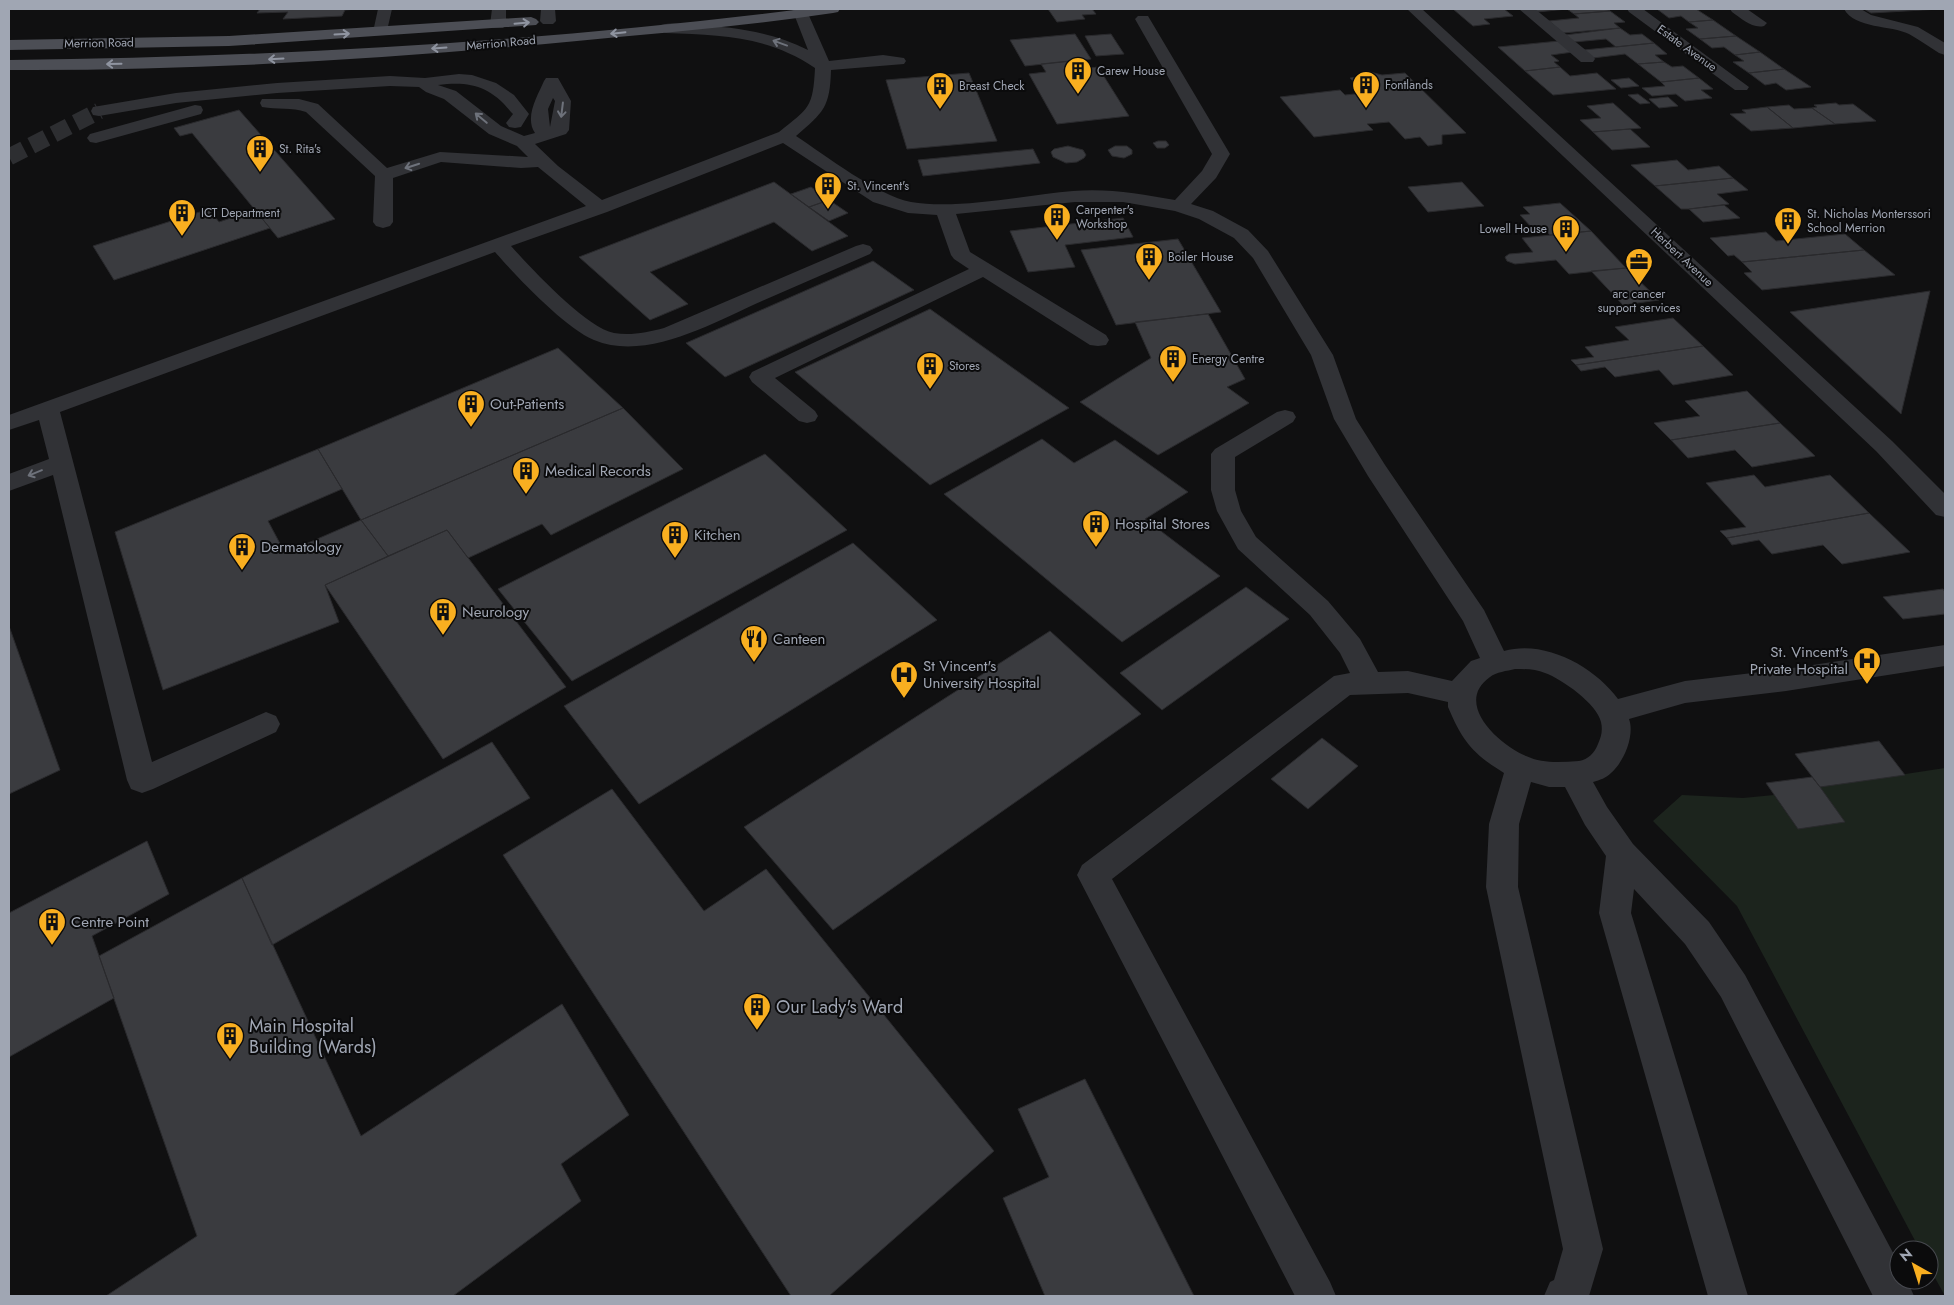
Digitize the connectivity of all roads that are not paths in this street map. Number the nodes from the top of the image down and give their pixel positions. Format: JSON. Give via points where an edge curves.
{"nodes":[{"id":1,"x":385,"y":9,"type":"edge"},
{"id":2,"x":499,"y":9,"type":"edge"},
{"id":3,"x":833,"y":9,"type":"edge"},
{"id":4,"x":1414,"y":9,"type":"edge"},
{"id":5,"x":1526,"y":9,"type":"edge"},
{"id":6,"x":1634,"y":9,"type":"edge"},
{"id":7,"x":1737,"y":9,"type":"edge"},
{"id":8,"x":1851,"y":9,"type":"edge"},
{"id":9,"x":800,"y":11,"type":"edge"},
{"id":10,"x":548,"y":15,"type":"edge"},
{"id":11,"x":566,"y":19,"type":"dead end"},
{"id":12,"x":1143,"y":19,"type":"dead end"},
{"id":13,"x":1759,"y":23,"type":"dead end"},
{"id":14,"x":498,"y":25,"type":"junction"},
{"id":15,"x":666,"y":28,"type":"junction"},
{"id":16,"x":381,"y":32,"type":"junction"},
{"id":17,"x":189,"y":42,"type":"junction"},
{"id":18,"x":9,"y":45,"type":"edge"},
{"id":19,"x":1945,"y":50,"type":"edge"},
{"id":20,"x":1587,"y":59,"type":"dead end"},
{"id":21,"x":898,"y":61,"type":"dead end"},
{"id":22,"x":168,"y":64,"type":"junction"},
{"id":23,"x":9,"y":65,"type":"edge"},
{"id":24,"x":822,"y":66,"type":"junction"},
{"id":25,"x":454,"y":80,"type":"junction"},
{"id":26,"x":423,"y":82,"type":"junction"},
{"id":27,"x":1741,"y":87,"type":"dead end"},
{"id":28,"x":99,"y":110,"type":"tunnel mouth"},
{"id":29,"x":515,"y":123,"type":"junction"},
{"id":30,"x":549,"y":134,"type":"dead end"},
{"id":31,"x":784,"y":136,"type":"junction"},
{"id":32,"x":96,"y":138,"type":"tunnel mouth"},
{"id":33,"x":438,"y":148,"type":"dead end"},
{"id":34,"x":532,"y":151,"type":"junction"},
{"id":35,"x":384,"y":175,"type":"junction"},
{"id":36,"x":1179,"y":206,"type":"junction"},
{"id":37,"x":600,"y":208,"type":"junction"},
{"id":38,"x":945,"y":210,"type":"junction"},
{"id":39,"x":383,"y":222,"type":"dead end"},
{"id":40,"x":498,"y":245,"type":"junction"},
{"id":41,"x":862,"y":250,"type":"dead end"},
{"id":42,"x":984,"y":269,"type":"junction"},
{"id":43,"x":1098,"y":340,"type":"dead end"},
{"id":44,"x":48,"y":409,"type":"junction"},
{"id":45,"x":807,"y":416,"type":"dead end"},
{"id":46,"x":1285,"y":417,"type":"dead end"},
{"id":47,"x":9,"y":423,"type":"edge"},
{"id":48,"x":61,"y":462,"type":"junction"},
{"id":49,"x":9,"y":483,"type":"edge"},
{"id":50,"x":1945,"y":509,"type":"edge"},
{"id":51,"x":1945,"y":655,"type":"edge"},
{"id":52,"x":1495,"y":660,"type":"junction"},
{"id":53,"x":1369,"y":682,"type":"junction"},
{"id":54,"x":1461,"y":694,"type":"junction"},
{"id":55,"x":1612,"y":712,"type":"junction"},
{"id":56,"x":266,"y":724,"type":"dead end"},
{"id":57,"x":1521,"y":767,"type":"junction"},
{"id":58,"x":1574,"y":775,"type":"junction"},
{"id":59,"x":1622,"y":854,"type":"junction"},
{"id":60,"x":1316,"y":1296,"type":"edge"},
{"id":61,"x":1564,"y":1296,"type":"edge"},
{"id":62,"x":1728,"y":1296,"type":"edge"},
{"id":63,"x":1894,"y":1296,"type":"edge"}],
"edges":[{"from":1,"to":16,"type":"street"},
{"from":2,"to":14,"type":"street"},
{"from":3,"to":9,"type":"main road","name":"Merrion Road"},
{"from":4,"to":50,"type":"street","name":"Herbert Avenue","via":[[1884,446]]},
{"from":5,"to":20,"type":"street"},
{"from":6,"to":27,"type":"street","name":"Estate Avenue"},
{"from":7,"to":13,"type":"street"},
{"from":8,"to":19,"type":"street","via":[[1866,18],[1914,30]]},
{"from":9,"to":15,"type":"main road","name":"Merrion Road"},
{"from":9,"to":24,"type":"street"},
{"from":10,"to":11,"type":"main road","name":"Merrion Road"},
{"from":14,"to":10,"type":"main road","name":"Merrion Road","one_way":true},
{"from":12,"to":36,"type":"street","via":[[1221,154],[1210,174]]},
{"from":14,"to":16,"type":"main road","name":"Merrion Road"},
{"from":15,"to":22,"type":"main road","name":"Merrion Road","one_way":true,"via":[[498,44]]},
{"from":24,"to":15,"type":"street","one_way":true,"via":[[806,53],[769,39],[740,32]]},
{"from":17,"to":16,"type":"main road","name":"Merrion Road","one_way":true},
{"from":17,"to":18,"type":"main road","name":"Merrion Road"},
{"from":17,"to":22,"type":"main road"},
{"from":21,"to":24,"type":"street"},
{"from":22,"to":23,"type":"main road","name":"Merrion Road","one_way":true},
{"from":24,"to":31,"type":"street","via":[[819,103],[808,117]]},
{"from":25,"to":26,"type":"street"},
{"from":25,"to":29,"type":"street"},
{"from":25,"to":29,"type":"street","via":[[478,81],[499,92],[516,105],[521,114]]},
{"from":26,"to":28,"type":"street","via":[[390,80],[278,88],[176,98]]},
{"from":34,"to":26,"type":"street","one_way":true,"via":[[495,130],[450,94],[432,89]]},
{"from":29,"to":34,"type":"street"},
{"from":30,"to":34,"type":"street"},
{"from":31,"to":37,"type":"street"},
{"from":31,"to":38,"type":"street","via":[[880,198],[908,208]]},
{"from":32,"to":35,"type":"street","via":[[212,107],[299,104],[322,115]]},
{"from":33,"to":34,"type":"street"},
{"from":34,"to":35,"type":"street","one_way":true,"via":[[521,163],[440,157]]},
{"from":34,"to":37,"type":"street"},
{"from":35,"to":39,"type":"street"},
{"from":36,"to":38,"type":"street","via":[[1123,196],[1094,196]]},
{"from":36,"to":52,"type":"street","via":[[1206,215],[1241,234],[1261,255],[1322,355],[1345,419],[1475,618]]},
{"from":37,"to":40,"type":"street"},
{"from":38,"to":42,"type":"street","via":[[961,255]]},
{"from":40,"to":41,"type":"street","via":[[571,317],[594,334],[616,340],[645,340],[671,333]]},
{"from":40,"to":44,"type":"street"},
{"from":42,"to":43,"type":"street"},
{"from":42,"to":45,"type":"street","via":[[760,377]]},
{"from":44,"to":47,"type":"street"},
{"from":44,"to":48,"type":"street"},
{"from":46,"to":53,"type":"street","via":[[1223,454],[1223,490],[1229,511],[1247,543],[1319,608],[1350,646]]},
{"from":48,"to":49,"type":"street","one_way":true},
{"from":48,"to":56,"type":"street","via":[[142,780]]},
{"from":51,"to":55,"type":"street","via":[[1685,692]]},
{"from":52,"to":54,"type":"street","via":[[1469,677]]},
{"from":52,"to":55,"type":"street","via":[[1516,658],[1551,664],[1576,675],[1604,700]]},
{"from":53,"to":54,"type":"street","via":[[1408,682]]},
{"from":53,"to":60,"type":"street","via":[[1344,684],[1093,875]]},
{"from":54,"to":57,"type":"street","via":[[1462,708],[1471,730],[1508,763]]},
{"from":55,"to":58,"type":"street","via":[[1617,732],[1608,760],[1593,771]]},
{"from":57,"to":58,"type":"street","via":[[1540,775]]},
{"from":57,"to":61,"type":"street","via":[[1504,824],[1502,887],[1583,1249],[1570,1293]]},
{"from":58,"to":59,"type":"street"},
{"from":59,"to":62,"type":"street","via":[[1615,913]]},
{"from":59,"to":63,"type":"street","via":[[1698,933],[1733,986]]}]}
